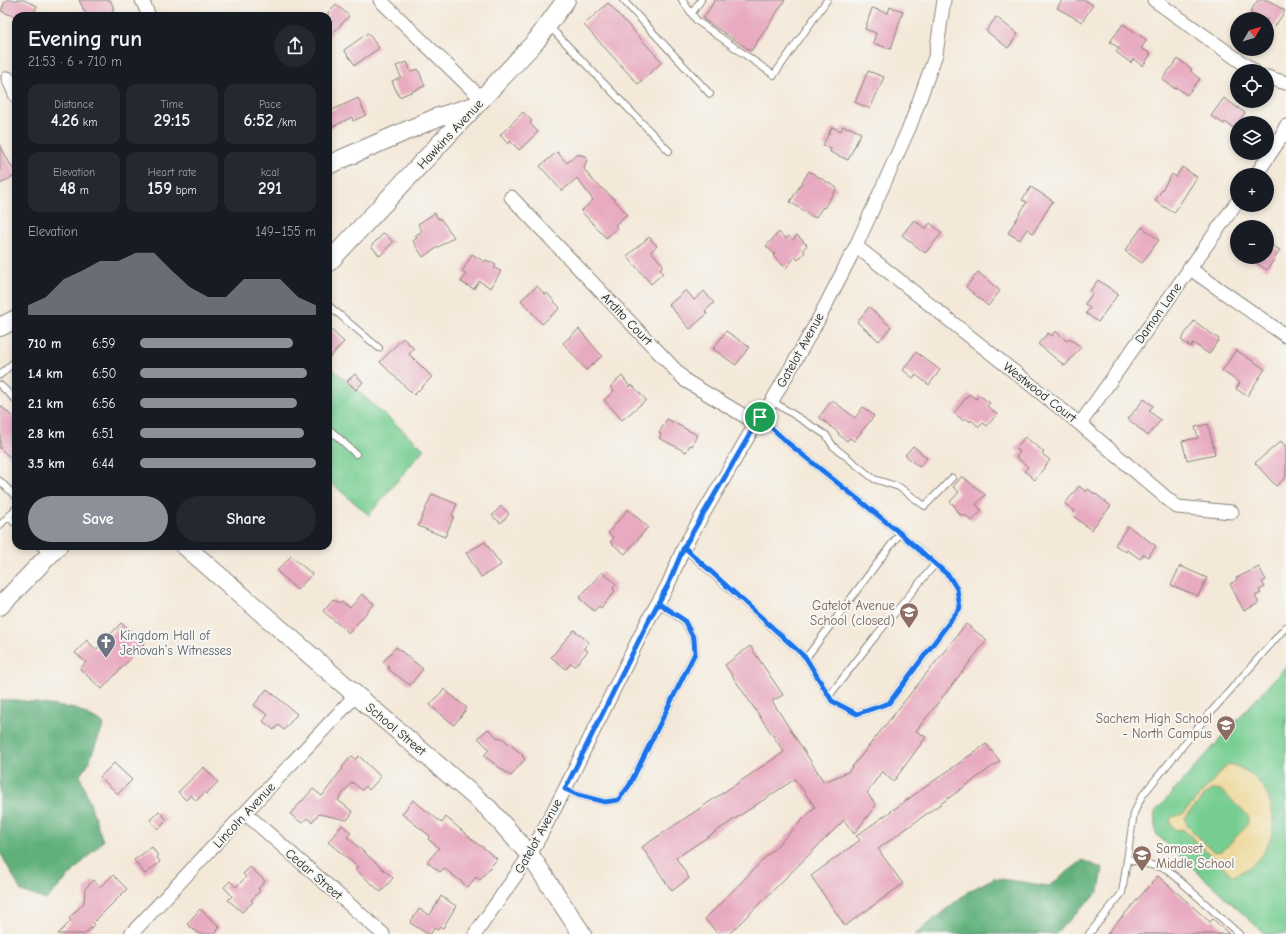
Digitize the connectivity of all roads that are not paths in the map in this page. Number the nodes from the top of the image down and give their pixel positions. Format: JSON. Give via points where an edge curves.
{"nodes":[{"id":1,"x":142,"y":0,"type":"edge"},
{"id":2,"x":380,"y":0,"type":"edge"},
{"id":3,"x":566,"y":0,"type":"edge"},
{"id":4,"x":623,"y":0,"type":"edge"},
{"id":5,"x":682,"y":0,"type":"edge"},
{"id":6,"x":701,"y":0,"type":"edge"},
{"id":7,"x":827,"y":0,"type":"edge"},
{"id":8,"x":944,"y":0,"type":"edge"},
{"id":9,"x":1154,"y":0,"type":"edge"},
{"id":10,"x":147,"y":12,"type":"edge"},
{"id":11,"x":692,"y":13,"type":"junction"},
{"id":12,"x":548,"y":24,"type":"junction"},
{"id":13,"x":1244,"y":64,"type":"edge"},
{"id":14,"x":8,"y":78,"type":"dead end"},
{"id":15,"x":1274,"y":80,"type":"edge"},
{"id":16,"x":1286,"y":83,"type":"edge"},
{"id":17,"x":12,"y":87,"type":"edge"},
{"id":18,"x":710,"y":94,"type":"dead end"},
{"id":19,"x":479,"y":103,"type":"junction"},
{"id":20,"x":1286,"y":126,"type":"edge"},
{"id":21,"x":669,"y":151,"type":"dead end"},
{"id":22,"x":332,"y":163,"type":"edge"},
{"id":23,"x":1261,"y":168,"type":"edge"},
{"id":24,"x":511,"y":197,"type":"dead end"},
{"id":25,"x":1230,"y":212,"type":"edge"},
{"id":26,"x":856,"y":246,"type":"junction"},
{"id":27,"x":332,"y":259,"type":"edge"},
{"id":28,"x":1189,"y":268,"type":"junction"},
{"id":29,"x":332,"y":308,"type":"edge"},
{"id":30,"x":12,"y":321,"type":"edge"},
{"id":31,"x":0,"y":327,"type":"edge"},
{"id":32,"x":1286,"y":336,"type":"edge"},
{"id":33,"x":379,"y":348,"type":"dead end"},
{"id":34,"x":12,"y":364,"type":"edge"},
{"id":35,"x":0,"y":375,"type":"edge"},
{"id":36,"x":0,"y":385,"type":"edge"},
{"id":37,"x":12,"y":396,"type":"edge"},
{"id":38,"x":772,"y":402,"type":"junction"},
{"id":39,"x":758,"y":420,"type":"junction"},
{"id":40,"x":1080,"y":424,"type":"junction"},
{"id":41,"x":332,"y":432,"type":"edge"},
{"id":42,"x":356,"y":454,"type":"dead end"},
{"id":43,"x":952,"y":478,"type":"dead end"},
{"id":44,"x":0,"y":481,"type":"edge"},
{"id":45,"x":12,"y":493,"type":"edge"},
{"id":46,"x":12,"y":512,"type":"edge"},
{"id":47,"x":1232,"y":512,"type":"dead end"},
{"id":48,"x":8,"y":517,"type":"junction"},
{"id":49,"x":12,"y":520,"type":"edge"},
{"id":50,"x":0,"y":525,"type":"edge"},
{"id":51,"x":900,"y":533,"type":"junction"},
{"id":52,"x":684,"y":547,"type":"junction"},
{"id":53,"x":48,"y":550,"type":"edge"},
{"id":54,"x":190,"y":550,"type":"edge"},
{"id":55,"x":935,"y":564,"type":"junction"},
{"id":56,"x":658,"y":603,"type":"junction"},
{"id":57,"x":0,"y":606,"type":"edge"},
{"id":58,"x":1286,"y":627,"type":"edge"},
{"id":59,"x":806,"y":658,"type":"junction"},
{"id":60,"x":356,"y":695,"type":"junction"},
{"id":61,"x":829,"y":696,"type":"junction"},
{"id":62,"x":565,"y":789,"type":"junction"},
{"id":63,"x":245,"y":813,"type":"junction"},
{"id":64,"x":530,"y":854,"type":"junction"},
{"id":65,"x":1127,"y":859,"type":"junction"},
{"id":66,"x":136,"y":932,"type":"edge"},
{"id":67,"x":383,"y":934,"type":"edge"},
{"id":68,"x":475,"y":934,"type":"edge"},
{"id":69,"x":582,"y":934,"type":"edge"},
{"id":70,"x":1089,"y":934,"type":"edge"},
{"id":71,"x":1239,"y":934,"type":"edge"}],
"edges":[{"from":1,"to":10,"type":"street"},
{"from":2,"to":19,"type":"street"},
{"from":3,"to":12,"type":"street","name":"Hawkins Avenue"},
{"from":4,"to":18,"type":"lane"},
{"from":5,"to":11,"type":"lane"},
{"from":6,"to":11,"type":"lane"},
{"from":7,"to":11,"type":"lane","via":[[774,75],[698,21]]},
{"from":8,"to":26,"type":"street","name":"Gatelot Avenue","via":[[936,54],[910,126]]},
{"from":9,"to":13,"type":"street"},
{"from":12,"to":19,"type":"street","name":"Hawkins Avenue","via":[[536,41]]},
{"from":12,"to":21,"type":"lane"},
{"from":14,"to":17,"type":"street"},
{"from":15,"to":16,"type":"street"},
{"from":19,"to":22,"type":"street","via":[[438,117]]},
{"from":19,"to":27,"type":"street","name":"Hawkins Avenue"},
{"from":20,"to":23,"type":"street"},
{"from":24,"to":39,"type":"street","name":"Ardito Court","via":[[686,381]]},
{"from":25,"to":28,"type":"street","name":"Damon Lane"},
{"from":26,"to":38,"type":"street","name":"Gatelot Avenue"},
{"from":26,"to":40,"type":"street","name":"Westwood Court"},
{"from":28,"to":32,"type":"street"},
{"from":28,"to":40,"type":"street","name":"Damon Lane"},
{"from":29,"to":33,"type":"lane"},
{"from":30,"to":31,"type":"street"},
{"from":34,"to":35,"type":"lane"},
{"from":36,"to":37,"type":"lane"},
{"from":38,"to":39,"type":"street","name":"Gatelot Avenue"},
{"from":38,"to":43,"type":"lane","via":[[826,435],[834,446],[874,479],[899,487],[925,506]]},
{"from":39,"to":51,"type":"lane"},
{"from":39,"to":52,"type":"street","name":"Gatelot Avenue"},
{"from":40,"to":47,"type":"street","name":"Westwood Court","via":[[1177,508]]},
{"from":41,"to":42,"type":"lane"},
{"from":44,"to":45,"type":"lane"},
{"from":46,"to":48,"type":"lane"},
{"from":48,"to":49,"type":"lane"},
{"from":48,"to":50,"type":"lane"},
{"from":51,"to":55,"type":"lane"},
{"from":51,"to":59,"type":"lane"},
{"from":52,"to":56,"type":"street","name":"Gatelot Avenue"},
{"from":52,"to":59,"type":"lane"},
{"from":53,"to":57,"type":"street"},
{"from":54,"to":60,"type":"street","name":"School Street"},
{"from":55,"to":61,"type":"lane"},
{"from":55,"to":61,"type":"lane","via":[[949,576],[957,589],[960,608],[889,703],[857,714],[832,701]]},
{"from":56,"to":62,"type":"street","name":"Gatelot Avenue"},
{"from":56,"to":62,"type":"lane","via":[[684,620],[694,639],[695,653],[629,786],[618,800],[605,802]]},
{"from":58,"to":65,"type":"lane","via":[[1203,721],[1142,796],[1134,813]]},
{"from":59,"to":61,"type":"lane"},
{"from":60,"to":63,"type":"street","name":"Lincoln Avenue"},
{"from":60,"to":64,"type":"street","name":"School Street","via":[[488,808]]},
{"from":62,"to":64,"type":"street","name":"Gatelot Avenue"},
{"from":63,"to":66,"type":"street","name":"Lincoln Avenue"},
{"from":63,"to":67,"type":"street","name":"Cedar Street"},
{"from":64,"to":68,"type":"street","name":"Gatelot Avenue"},
{"from":64,"to":69,"type":"street","name":"School Street"},
{"from":65,"to":70,"type":"lane","via":[[1122,893]]},
{"from":65,"to":71,"type":"lane","via":[[1167,869]]}]}
